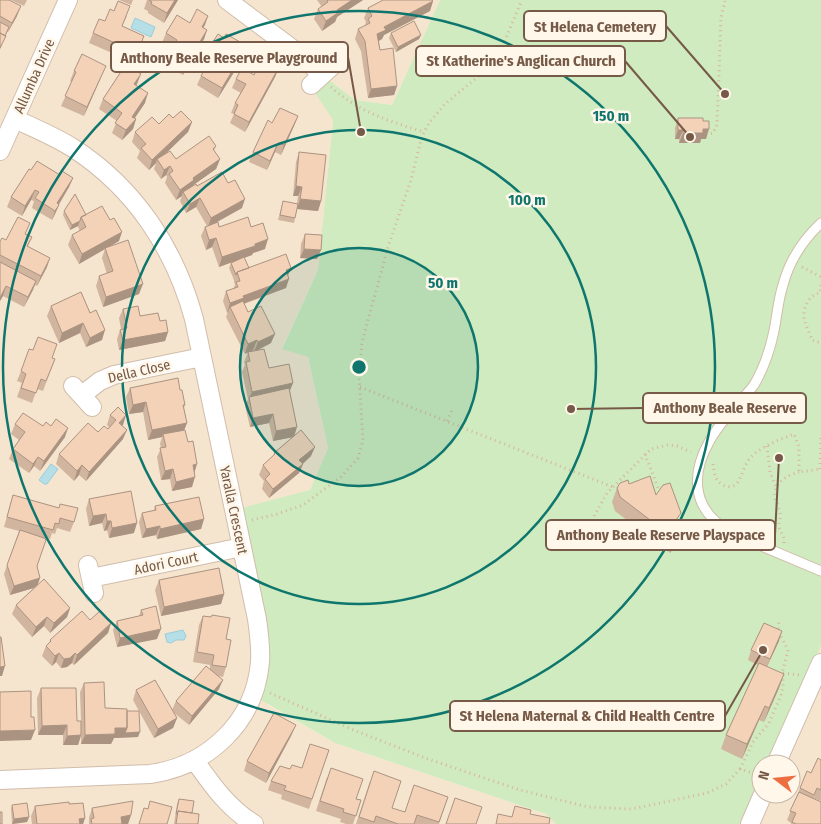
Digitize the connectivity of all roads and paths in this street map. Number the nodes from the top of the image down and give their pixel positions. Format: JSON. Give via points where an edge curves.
{"nodes":[{"id":1,"x":68,"y":0,"type":"edge"},
{"id":2,"x":227,"y":0,"type":"edge"},
{"id":3,"x":522,"y":0,"type":"edge"},
{"id":4,"x":725,"y":1,"type":"edge"},
{"id":5,"x":321,"y":76,"type":"joint"},
{"id":6,"x":15,"y":119,"type":"junction"},
{"id":7,"x":424,"y":132,"type":"junction"},
{"id":8,"x":706,"y":135,"type":"edge"},
{"id":9,"x":0,"y":151,"type":"edge"},
{"id":10,"x":821,"y":224,"type":"edge"},
{"id":11,"x":792,"y":262,"type":"junction"},
{"id":12,"x":821,"y":277,"type":"edge"},
{"id":13,"x":821,"y":285,"type":"edge"},
{"id":14,"x":821,"y":293,"type":"edge"},
{"id":15,"x":821,"y":343,"type":"edge"},
{"id":16,"x":202,"y":357,"type":"junction"},
{"id":17,"x":360,"y":387,"type":"junction"},
{"id":18,"x":82,"y":396,"type":"dead end"},
{"id":19,"x":452,"y":410,"type":"dead end"},
{"id":20,"x":448,"y":422,"type":"junction"},
{"id":21,"x":821,"y":437,"type":"edge"},
{"id":22,"x":767,"y":445,"type":"junction"},
{"id":23,"x":645,"y":454,"type":"junction"},
{"id":24,"x":702,"y":456,"type":"junction"},
{"id":25,"x":821,"y":469,"type":"edge"},
{"id":26,"x":799,"y":472,"type":"junction"},
{"id":27,"x":613,"y":487,"type":"junction"},
{"id":28,"x":776,"y":488,"type":"junction"},
{"id":29,"x":662,"y":498,"type":"edge"},
{"id":30,"x":594,"y":516,"type":"dead end"},
{"id":31,"x":237,"y":524,"type":"junction"},
{"id":32,"x":242,"y":548,"type":"junction"},
{"id":33,"x":780,"y":554,"type":"junction"},
{"id":34,"x":821,"y":570,"type":"edge"},
{"id":35,"x":91,"y":579,"type":"dead end"},
{"id":36,"x":779,"y":621,"type":"dead end"},
{"id":37,"x":821,"y":663,"type":"edge"},
{"id":38,"x":783,"y":673,"type":"junction"},
{"id":39,"x":793,"y":674,"type":"dead end"},
{"id":40,"x":270,"y":693,"type":"dead end"},
{"id":41,"x":780,"y":754,"type":"edge"},
{"id":42,"x":195,"y":761,"type":"junction"},
{"id":43,"x":740,"y":769,"type":"junction"},
{"id":44,"x":751,"y":773,"type":"edge"},
{"id":45,"x":0,"y":780,"type":"edge"},
{"id":46,"x":759,"y":804,"type":"edge"},
{"id":47,"x":254,"y":824,"type":"edge"},
{"id":48,"x":750,"y":824,"type":"edge"}],
"edges":[{"from":1,"to":6,"type":"street","name":"Allumba Drive"},
{"from":2,"to":5,"type":"street","via":[[298,52]]},
{"from":3,"to":7,"type":"path","via":[[493,64],[445,104]]},
{"from":4,"to":8,"type":"path","via":[[721,18],[717,125],[713,133]]},
{"from":5,"to":7,"type":"path","via":[[353,104]]},
{"from":6,"to":9,"type":"street","name":"Allumba Drive"},
{"from":6,"to":16,"type":"street","name":"Yaralla Crescent","via":[[60,140],[84,156],[113,179],[137,205],[158,234],[180,277]]},
{"from":7,"to":17,"type":"path","via":[[366,326],[360,356]]},
{"from":10,"to":11,"type":"lane","via":[[807,238]]},
{"from":11,"to":12,"type":"path"},
{"from":11,"to":24,"type":"lane","via":[[783,285],[768,357],[760,375],[716,431]]},
{"from":13,"to":14,"type":"path"},
{"from":14,"to":15,"type":"path","via":[[808,301],[804,320],[812,340]]},
{"from":16,"to":18,"type":"street","name":"Della Close","via":[[114,375],[100,381]]},
{"from":16,"to":31,"type":"street","name":"Yaralla Crescent"},
{"from":17,"to":20,"type":"path"},
{"from":17,"to":31,"type":"path","via":[[363,440],[358,458],[347,471],[303,505]]},
{"from":19,"to":20,"type":"path"},
{"from":20,"to":27,"type":"path"},
{"from":21,"to":25,"type":"path"},
{"from":22,"to":24,"type":"path","via":[[750,458],[740,481],[732,486],[719,481],[712,462]]},
{"from":22,"to":26,"type":"path","via":[[794,434],[799,447]]},
{"from":22,"to":28,"type":"path","via":[[770,472]]},
{"from":23,"to":24,"type":"path","via":[[655,447],[668,445]]},
{"from":23,"to":27,"type":"path"},
{"from":23,"to":29,"type":"path"},
{"from":24,"to":33,"type":"lane","via":[[697,474],[698,492],[712,518],[727,530]]},
{"from":25,"to":26,"type":"path"},
{"from":26,"to":28,"type":"path","via":[[786,477]]},
{"from":27,"to":30,"type":"path"},
{"from":28,"to":33,"type":"path","via":[[779,524],[785,538]]},
{"from":31,"to":32,"type":"street","name":"Yaralla Crescent"},
{"from":32,"to":35,"type":"street","name":"Adori Court"},
{"from":32,"to":42,"type":"street","name":"Yaralla Crescent","via":[[259,632],[258,675],[247,706],[234,727]]},
{"from":33,"to":34,"type":"lane"},
{"from":36,"to":38,"type":"path","via":[[778,631],[788,650]]},
{"from":37,"to":41,"type":"street"},
{"from":38,"to":39,"type":"path"},
{"from":38,"to":43,"type":"path","via":[[782,690],[771,719],[753,742]]},
{"from":40,"to":43,"type":"path","via":[[356,732],[425,758],[514,788],[588,807],[625,809],[651,806],[714,790],[726,784]]},
{"from":42,"to":45,"type":"street","name":"Yaralla Crescent","via":[[150,774]]},
{"from":42,"to":47,"type":"street","via":[[224,800]]},
{"from":43,"to":44,"type":"path"},
{"from":46,"to":48,"type":"street"}]}
